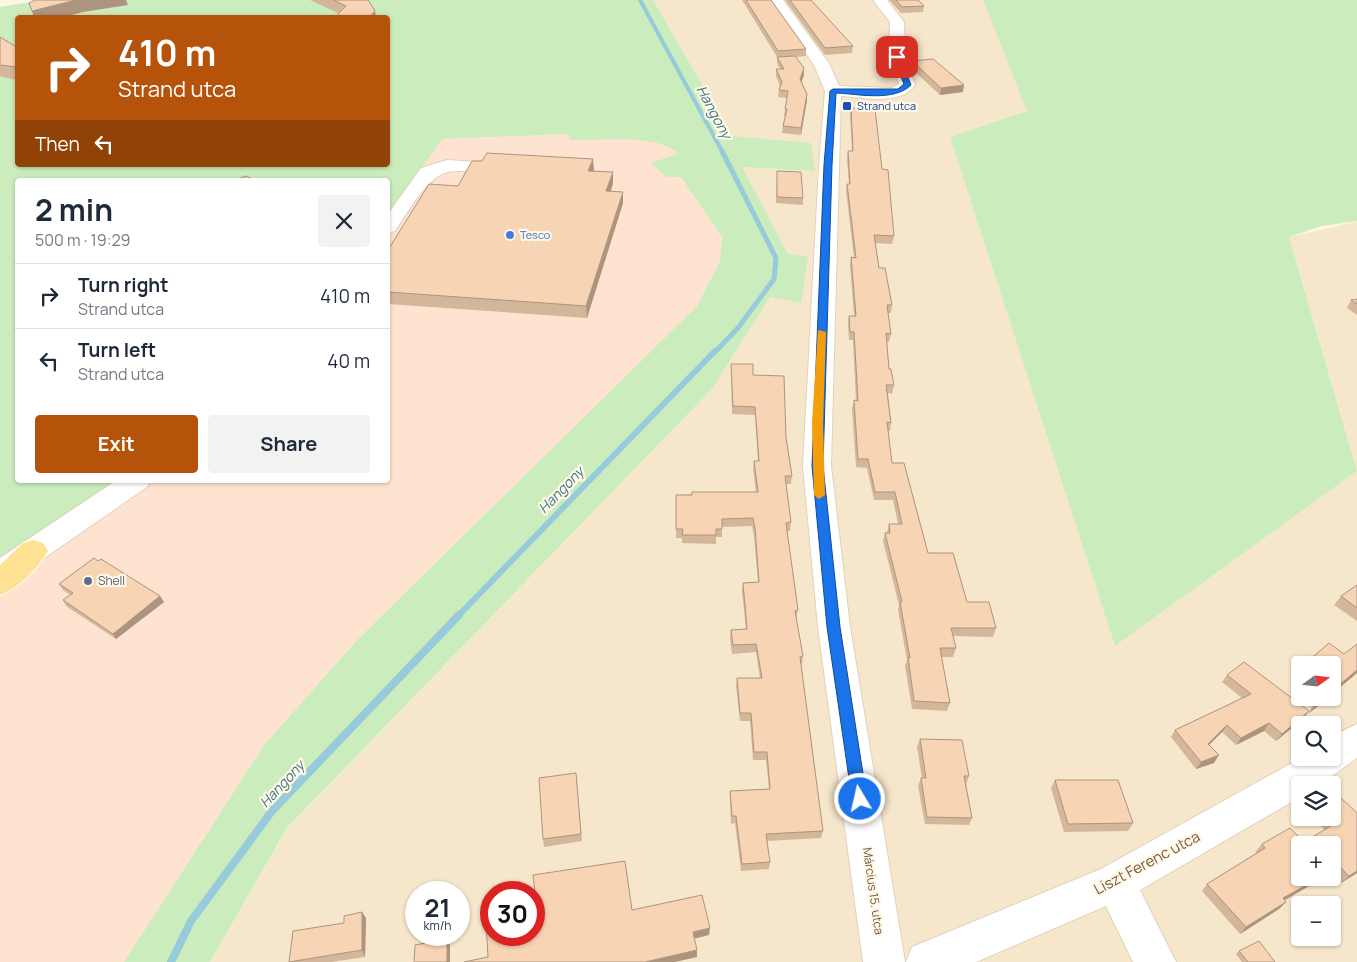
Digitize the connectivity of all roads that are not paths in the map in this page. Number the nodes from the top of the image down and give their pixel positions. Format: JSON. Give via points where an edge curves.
{"nodes":[{"id":1,"x":776,"y":0,"type":"edge"},
{"id":2,"x":880,"y":0,"type":"edge"},
{"id":3,"x":833,"y":91,"type":"junction"},
{"id":4,"x":472,"y":166,"type":"edge"},
{"id":5,"x":390,"y":225,"type":"edge"},
{"id":6,"x":133,"y":483,"type":"edge"},
{"id":7,"x":33,"y":551,"type":"junction"},
{"id":8,"x":0,"y":573,"type":"edge"},
{"id":9,"x":0,"y":583,"type":"edge"},
{"id":10,"x":1357,"y":739,"type":"edge"},
{"id":11,"x":1341,"y":750,"type":"edge"},
{"id":12,"x":1318,"y":766,"type":"edge"},
{"id":13,"x":1115,"y":883,"type":"junction"},
{"id":14,"x":884,"y":962,"type":"edge"},
{"id":15,"x":927,"y":962,"type":"edge"},
{"id":16,"x":1155,"y":962,"type":"edge"}],
"edges":[{"from":1,"to":3,"type":"street","name":"Március 15. utca","via":[[822,66]]},
{"from":2,"to":3,"type":"street","via":[[897,22],[897,57],[907,85],[892,93]]},
{"from":3,"to":14,"type":"street","name":"Március 15. utca","via":[[818,466],[834,627]]},
{"from":4,"to":5,"type":"street","via":[[447,166],[428,172]]},
{"from":6,"to":7,"type":"street"},
{"from":7,"to":8,"type":"street"},
{"from":7,"to":9,"type":"main road"},
{"from":10,"to":11,"type":"street","name":"Liszt Ferenc utca"},
{"from":12,"to":13,"type":"street","name":"Liszt Ferenc utca"},
{"from":13,"to":15,"type":"street","name":"Liszt Ferenc utca"},
{"from":13,"to":16,"type":"street"}]}
